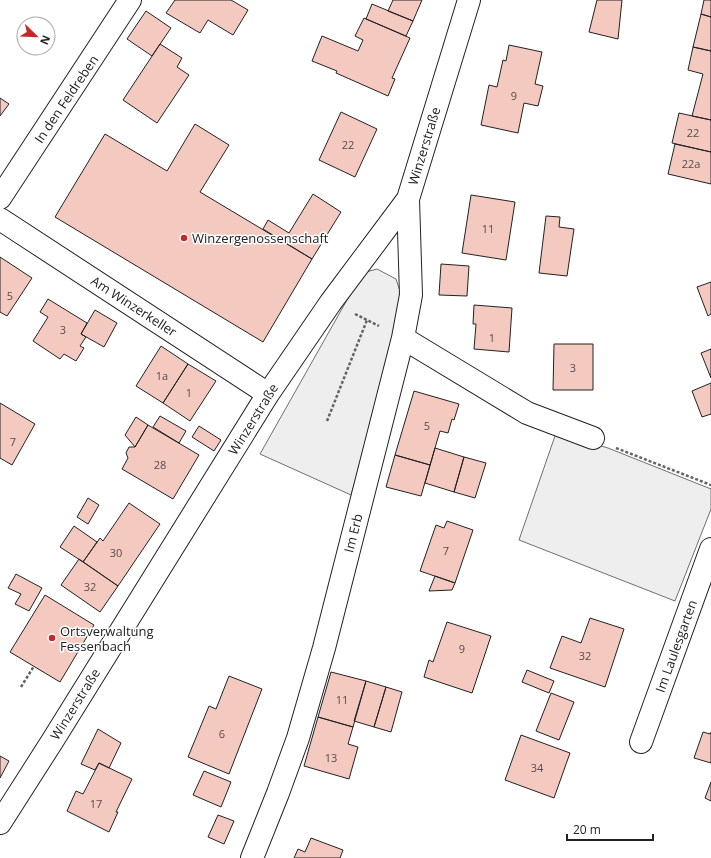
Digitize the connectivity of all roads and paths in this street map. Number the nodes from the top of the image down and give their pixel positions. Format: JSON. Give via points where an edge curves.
{"nodes":[{"id":1,"x":130,"y":0,"type":"edge"},
{"id":2,"x":469,"y":0,"type":"edge"},
{"id":3,"x":0,"y":198,"type":"edge"},
{"id":4,"x":408,"y":199,"type":"junction"},
{"id":5,"x":0,"y":219,"type":"edge"},
{"id":6,"x":349,"y":310,"type":"dead end"},
{"id":7,"x":367,"y":320,"type":"junction"},
{"id":8,"x":394,"y":333,"type":"junction"},
{"id":9,"x":268,"y":394,"type":"junction"},
{"id":10,"x":327,"y":421,"type":"dead end"},
{"id":11,"x":593,"y":438,"type":"joint"},
{"id":12,"x":711,"y":485,"type":"edge"},
{"id":13,"x":711,"y":549,"type":"edge"},
{"id":14,"x":34,"y":666,"type":"dead end"},
{"id":15,"x":21,"y":687,"type":"dead end"},
{"id":16,"x":641,"y":742,"type":"dead end"},
{"id":17,"x":0,"y":823,"type":"edge"},
{"id":18,"x":252,"y":858,"type":"edge"}],
"edges":[{"from":1,"to":3,"type":"street","name":"In den Feldreben"},
{"from":2,"to":4,"type":"street","name":"Winzerstraße"},
{"from":4,"to":8,"type":"street","name":"Im Erb","via":[[411,295]]},
{"from":4,"to":9,"type":"street","name":"Winzerstraße","via":[[331,302]]},
{"from":5,"to":9,"type":"street","name":"Am Winzerkeller"},
{"from":6,"to":7,"type":"path"},
{"from":7,"to":8,"type":"path"},
{"from":7,"to":10,"type":"path"},
{"from":8,"to":11,"type":"street","via":[[527,413]]},
{"from":8,"to":18,"type":"street","name":"Im Erb","via":[[324,648],[300,731]]},
{"from":9,"to":17,"type":"street","name":"Winzerstraße"},
{"from":11,"to":12,"type":"path"},
{"from":13,"to":16,"type":"street","name":"Im Laulesgarten"},
{"from":14,"to":15,"type":"path"}]}
